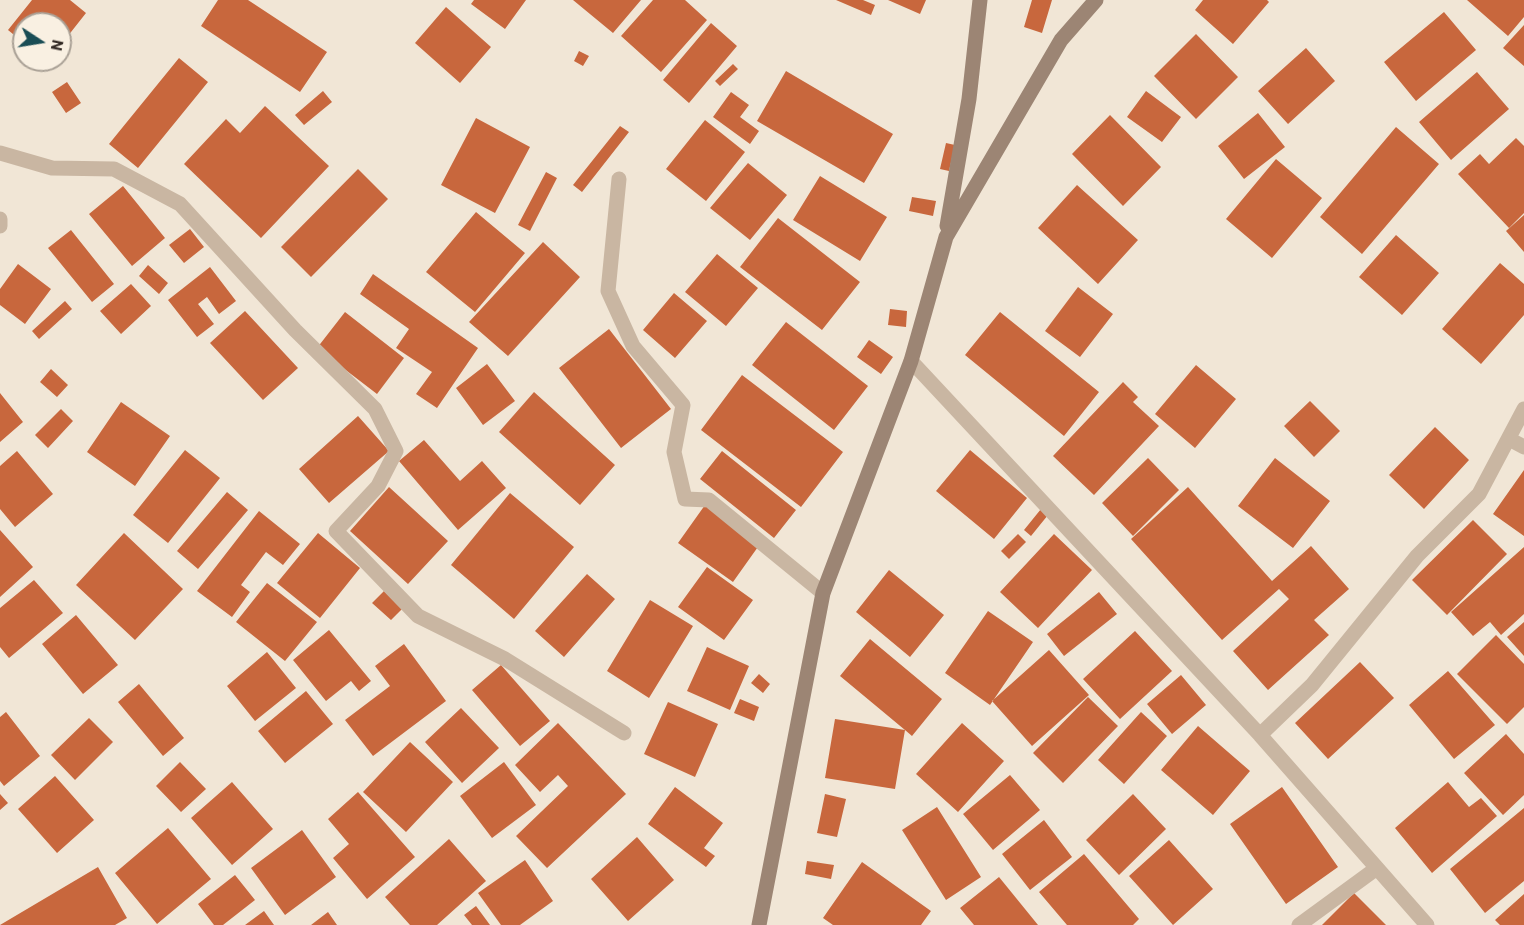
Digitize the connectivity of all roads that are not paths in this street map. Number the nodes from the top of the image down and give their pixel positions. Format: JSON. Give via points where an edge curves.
{"nodes":[{"id":1,"x":980,"y":0,"type":"edge"},
{"id":2,"x":1096,"y":0,"type":"edge"},
{"id":3,"x":0,"y":153,"type":"edge"},
{"id":4,"x":620,"y":179,"type":"dead end"},
{"id":5,"x":0,"y":219,"type":"edge"},
{"id":6,"x":0,"y":226,"type":"edge"},
{"id":7,"x":945,"y":237,"type":"junction"},
{"id":8,"x":912,"y":361,"type":"junction"},
{"id":9,"x":1524,"y":409,"type":"edge"},
{"id":10,"x":1509,"y":439,"type":"junction"},
{"id":11,"x":1524,"y":447,"type":"edge"},
{"id":12,"x":823,"y":593,"type":"junction"},
{"id":13,"x":624,"y":733,"type":"dead end"},
{"id":14,"x":1260,"y":735,"type":"junction"},
{"id":15,"x":1377,"y":868,"type":"junction"},
{"id":16,"x":759,"y":925,"type":"edge"},
{"id":17,"x":1299,"y":925,"type":"edge"},
{"id":18,"x":1427,"y":925,"type":"edge"}],
"edges":[{"from":1,"to":7,"type":"main road","via":[[969,99]]},
{"from":2,"to":7,"type":"main road","via":[[1061,40]]},
{"from":3,"to":13,"type":"street","via":[[52,168],[114,169],[180,204],[295,330],[375,409],[396,451],[378,486],[336,531],[418,616],[505,659]]},
{"from":4,"to":12,"type":"street","via":[[608,291],[633,346],[683,405],[674,452],[685,499],[709,500]]},
{"from":5,"to":6,"type":"street"},
{"from":7,"to":8,"type":"main road"},
{"from":8,"to":12,"type":"main road"},
{"from":8,"to":14,"type":"street"},
{"from":9,"to":10,"type":"street"},
{"from":10,"to":11,"type":"street"},
{"from":10,"to":14,"type":"street","via":[[1479,494],[1417,556],[1312,685]]},
{"from":12,"to":16,"type":"main road"},
{"from":14,"to":15,"type":"street"},
{"from":15,"to":17,"type":"street"},
{"from":15,"to":18,"type":"street"}]}
